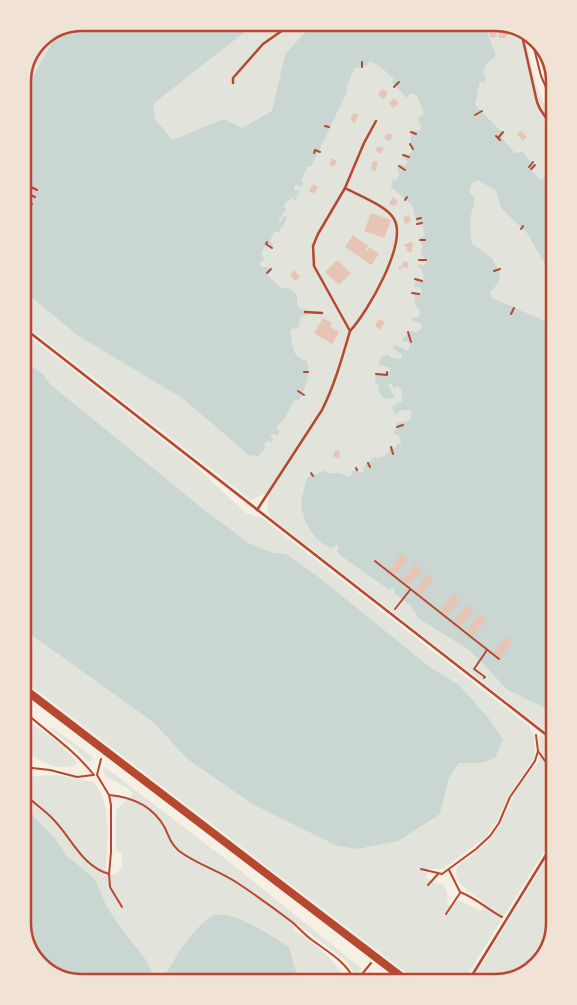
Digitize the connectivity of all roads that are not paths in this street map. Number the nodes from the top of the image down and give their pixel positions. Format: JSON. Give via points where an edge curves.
{"nodes":[{"id":1,"x":282,"y":31,"type":"edge"},
{"id":2,"x":523,"y":40,"type":"edge"},
{"id":3,"x":233,"y":83,"type":"dead end"},
{"id":4,"x":546,"y":118,"type":"edge"},
{"id":5,"x":376,"y":121,"type":"dead end"},
{"id":6,"x":345,"y":188,"type":"junction"},
{"id":7,"x":305,"y":312,"type":"dead end"},
{"id":8,"x":322,"y":313,"type":"dead end"},
{"id":9,"x":350,"y":331,"type":"junction"},
{"id":10,"x":31,"y":333,"type":"edge"},
{"id":11,"x":257,"y":510,"type":"junction"},
{"id":12,"x":31,"y":694,"type":"edge"},
{"id":13,"x":546,"y":734,"type":"edge"},
{"id":14,"x":546,"y":855,"type":"edge"},
{"id":15,"x":398,"y":974,"type":"edge"},
{"id":16,"x":473,"y":974,"type":"edge"}],
"edges":[{"from":1,"to":3,"type":"lane","via":[[263,44],[233,78]]},
{"from":2,"to":4,"type":"lane","via":[[537,102]]},
{"from":5,"to":6,"type":"lane"},
{"from":6,"to":9,"type":"lane","via":[[318,234],[313,255],[314,266]]},
{"from":6,"to":9,"type":"lane","via":[[391,214],[397,226],[386,270],[370,304]]},
{"from":7,"to":8,"type":"lane"},
{"from":9,"to":11,"type":"lane","via":[[338,373],[322,410]]},
{"from":10,"to":11,"type":"lane"},
{"from":11,"to":13,"type":"lane"},
{"from":12,"to":15,"type":"main road"},
{"from":14,"to":16,"type":"lane"}]}
